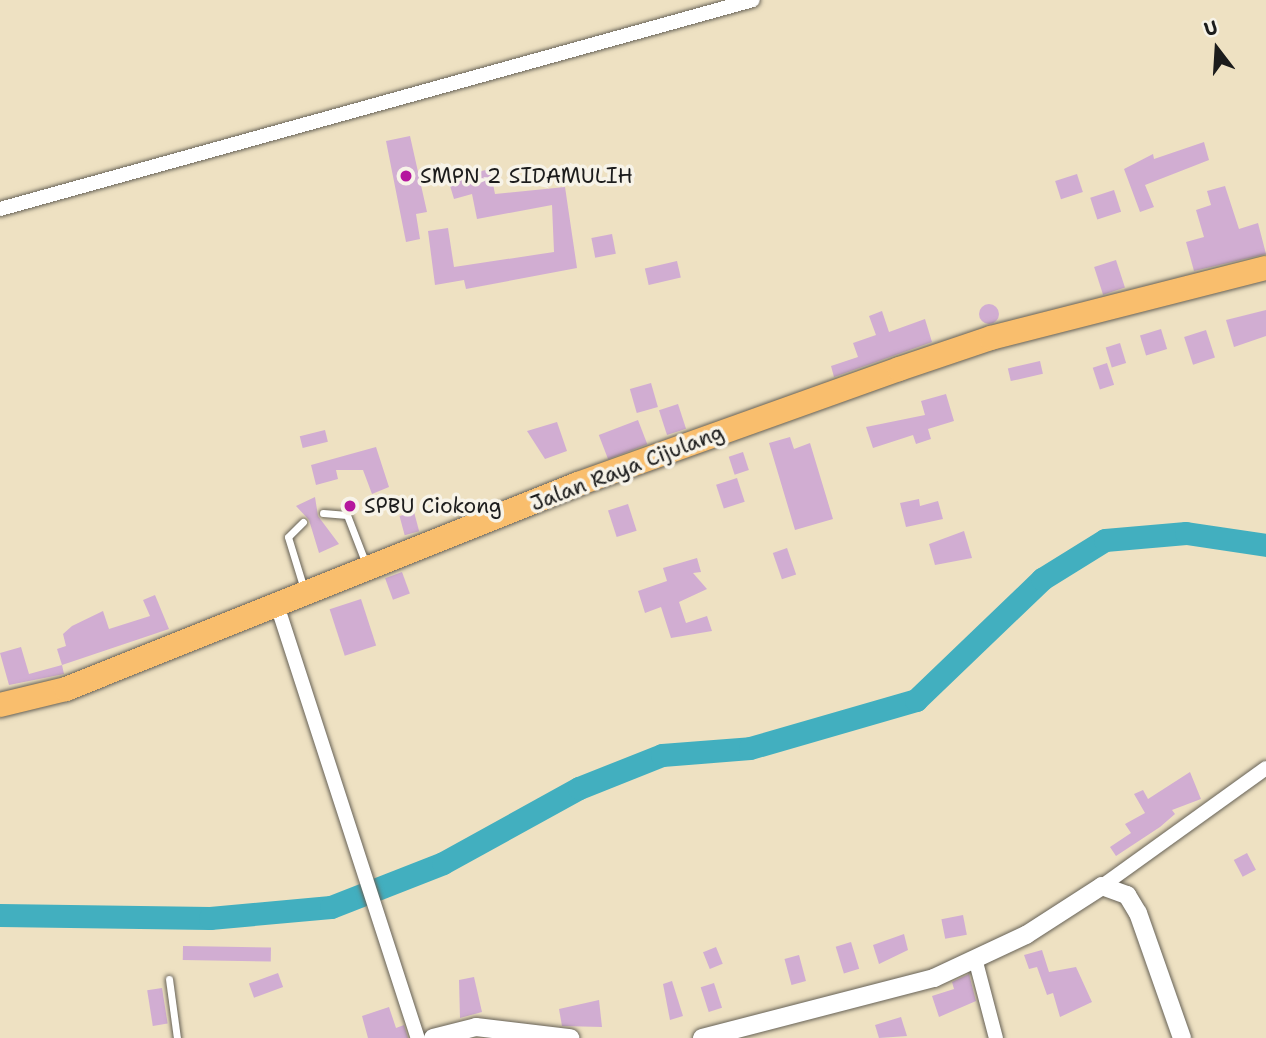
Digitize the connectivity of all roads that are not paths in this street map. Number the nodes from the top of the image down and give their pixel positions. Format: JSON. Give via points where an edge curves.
{"nodes":[{"id":1,"x":753,"y":0,"type":"edge"},
{"id":2,"x":0,"y":209,"type":"edge"},
{"id":3,"x":1266,"y":268,"type":"edge"},
{"id":4,"x":323,"y":513,"type":"dead end"},
{"id":5,"x":303,"y":522,"type":"dead end"},
{"id":6,"x":368,"y":568,"type":"junction"},
{"id":7,"x":305,"y":593,"type":"junction"},
{"id":8,"x":277,"y":605,"type":"junction"},
{"id":9,"x":0,"y":705,"type":"edge"},
{"id":10,"x":1266,"y":768,"type":"edge"},
{"id":11,"x":1102,"y":886,"type":"junction"},
{"id":12,"x":976,"y":962,"type":"junction"},
{"id":13,"x":169,"y":979,"type":"dead end"},
{"id":14,"x":177,"y":1038,"type":"edge"},
{"id":15,"x":418,"y":1038,"type":"edge"},
{"id":16,"x":433,"y":1038,"type":"edge"},
{"id":17,"x":570,"y":1038,"type":"edge"},
{"id":18,"x":702,"y":1038,"type":"edge"},
{"id":19,"x":996,"y":1038,"type":"edge"},
{"id":20,"x":1182,"y":1038,"type":"edge"}],
"edges":[{"from":1,"to":2,"type":"street"},
{"from":3,"to":6,"type":"highway","name":"Jalan Raya Cijulang","via":[[912,364],[578,484],[450,540]]},
{"from":4,"to":6,"type":"lane","via":[[347,515]]},
{"from":5,"to":7,"type":"lane","via":[[288,537]]},
{"from":6,"to":7,"type":"highway","name":"Jalan Raya Cijulang"},
{"from":7,"to":8,"type":"highway","name":"Jalan Raya Cijulang"},
{"from":8,"to":9,"type":"highway","name":"Jalan Raya Cijulang","via":[[66,690]]},
{"from":8,"to":15,"type":"street"},
{"from":10,"to":11,"type":"street"},
{"from":11,"to":12,"type":"street"},
{"from":11,"to":20,"type":"street","via":[[1127,895],[1138,913]]},
{"from":12,"to":18,"type":"street","via":[[856,1003]]},
{"from":12,"to":19,"type":"street"},
{"from":13,"to":14,"type":"lane"},
{"from":16,"to":17,"type":"street","via":[[476,1027]]}]}
